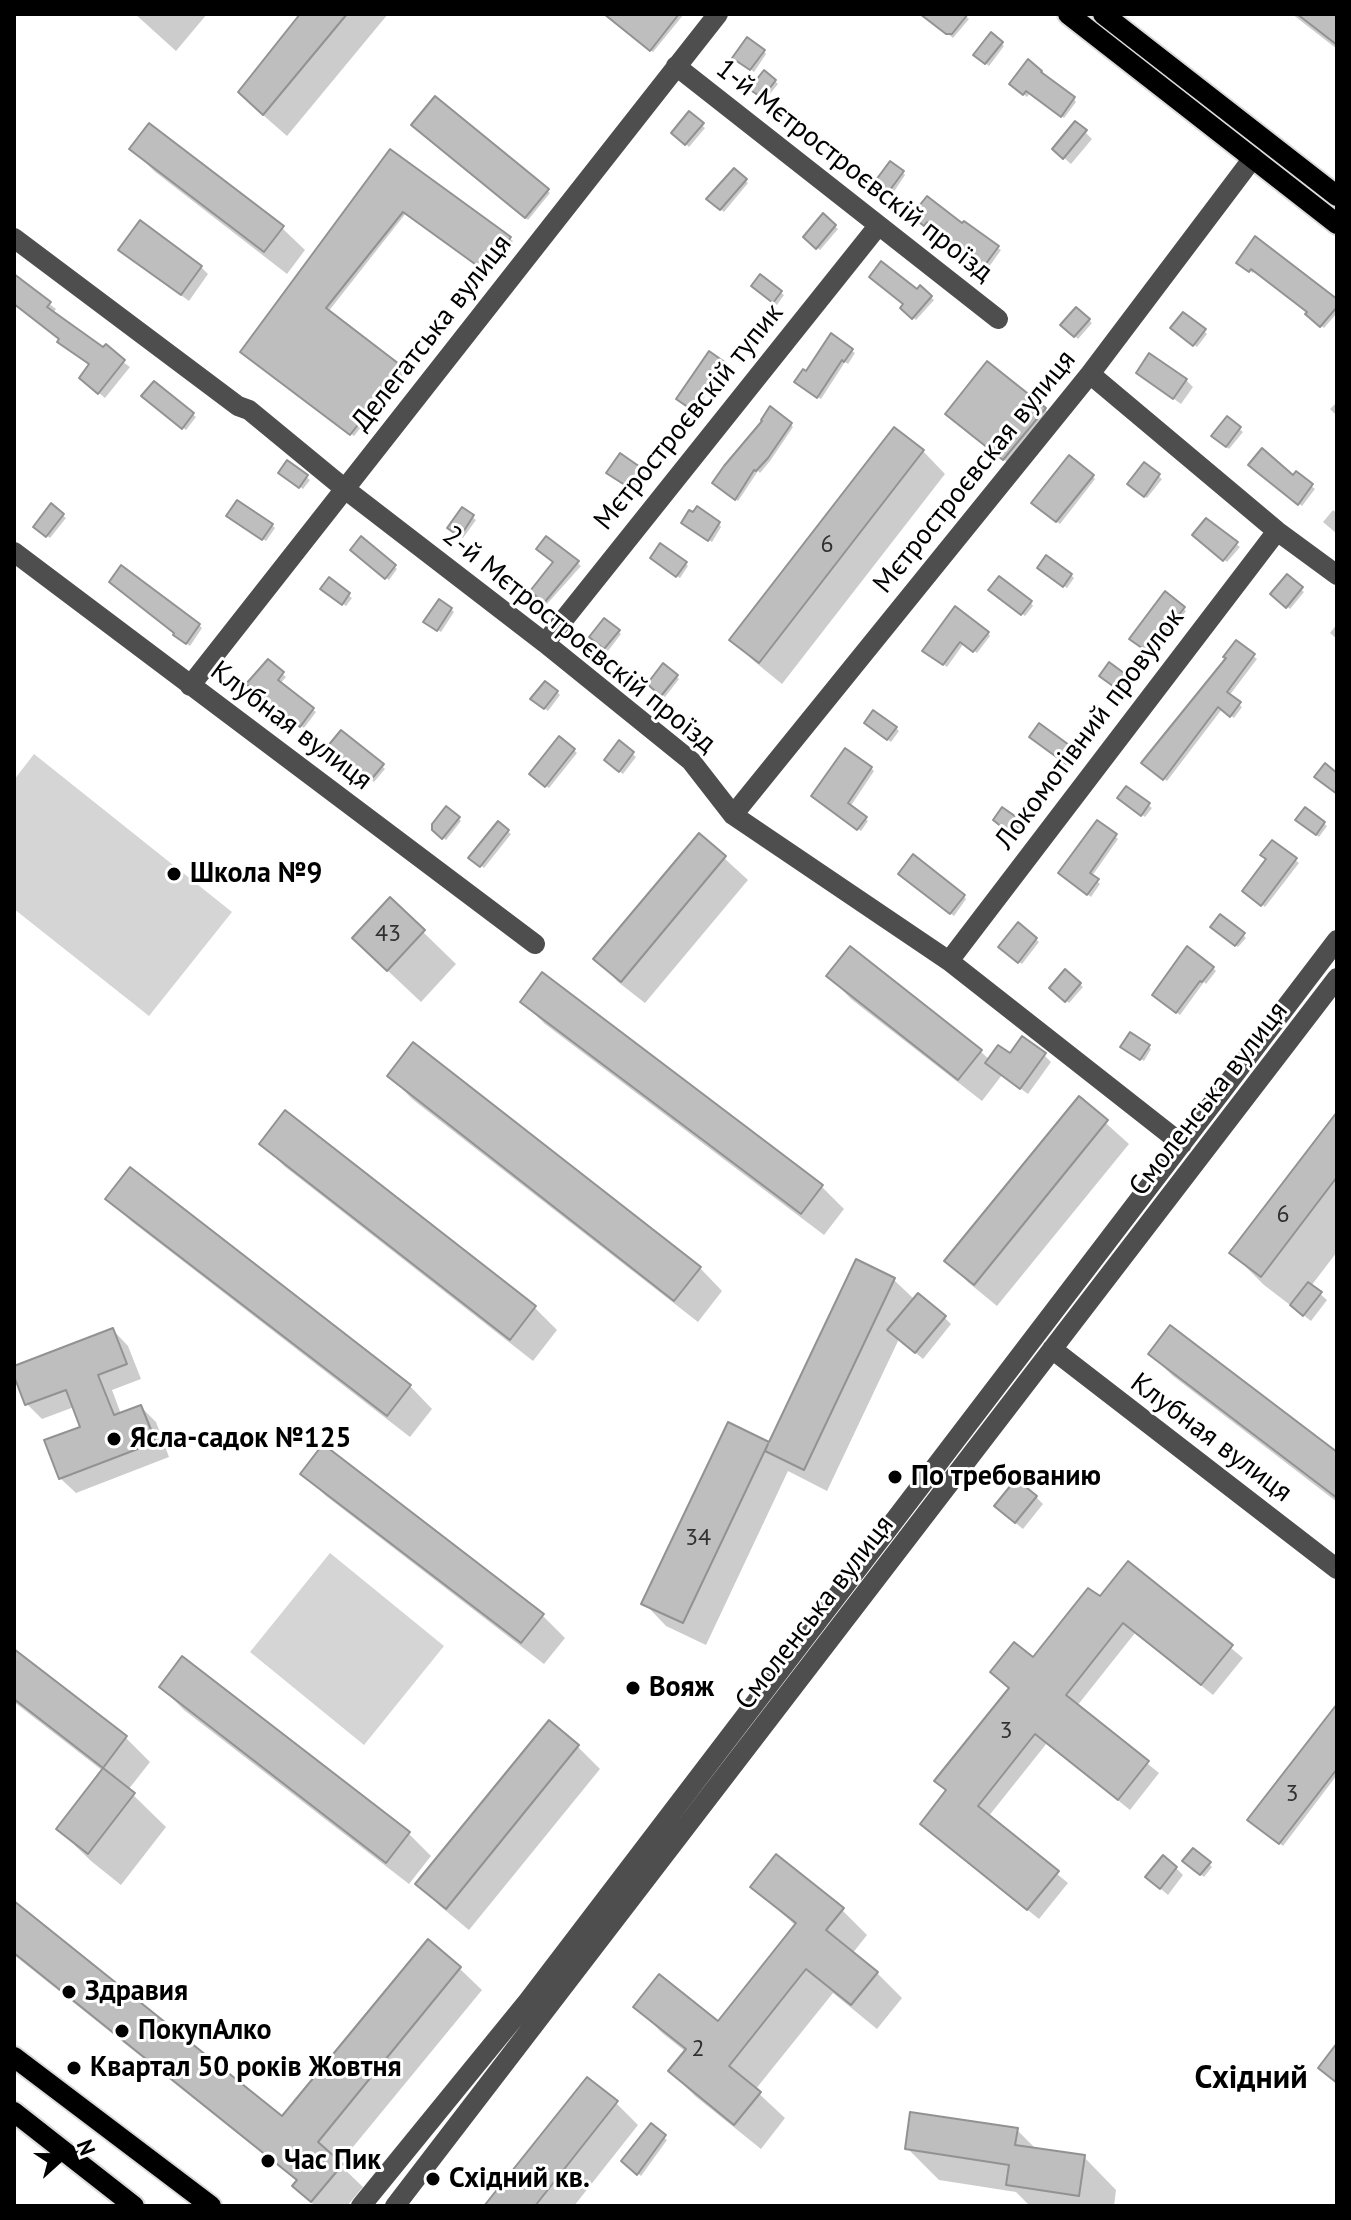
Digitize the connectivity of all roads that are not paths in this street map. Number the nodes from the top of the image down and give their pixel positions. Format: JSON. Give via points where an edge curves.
{"nodes":[{"id":1,"x":718,"y":14,"type":"edge"},
{"id":2,"x":1068,"y":14,"type":"edge"},
{"id":3,"x":1103,"y":14,"type":"edge"},
{"id":4,"x":676,"y":66,"type":"junction"},
{"id":5,"x":1253,"y":158,"type":"junction"},
{"id":6,"x":1337,"y":196,"type":"edge"},
{"id":7,"x":1337,"y":224,"type":"edge"},
{"id":8,"x":878,"y":226,"type":"junction"},
{"id":9,"x":14,"y":238,"type":"edge"},
{"id":10,"x":998,"y":319,"type":"dead end"},
{"id":11,"x":1090,"y":374,"type":"junction"},
{"id":12,"x":345,"y":489,"type":"junction"},
{"id":13,"x":1277,"y":531,"type":"junction"},
{"id":14,"x":14,"y":552,"type":"edge"},
{"id":15,"x":1337,"y":575,"type":"edge"},
{"id":16,"x":545,"y":643,"type":"junction"},
{"id":17,"x":190,"y":686,"type":"junction"},
{"id":18,"x":733,"y":815,"type":"junction"},
{"id":19,"x":1337,"y":940,"type":"edge"},
{"id":20,"x":535,"y":944,"type":"dead end"},
{"id":21,"x":949,"y":961,"type":"junction"},
{"id":22,"x":1337,"y":978,"type":"edge"},
{"id":23,"x":1182,"y":1144,"type":"junction"},
{"id":24,"x":1052,"y":1349,"type":"junction"},
{"id":25,"x":1337,"y":1569,"type":"edge"},
{"id":26,"x":14,"y":2057,"type":"edge"},
{"id":27,"x":14,"y":2112,"type":"edge"},
{"id":28,"x":134,"y":2206,"type":"edge"},
{"id":29,"x":211,"y":2206,"type":"edge"},
{"id":30,"x":361,"y":2206,"type":"edge"},
{"id":31,"x":395,"y":2206,"type":"edge"}],
"edges":[{"from":1,"to":4,"type":"street","name":"Делегатська вулиця"},
{"from":2,"to":5,"type":"main road"},
{"from":3,"to":6,"type":"main road"},
{"from":4,"to":8,"type":"street","name":"1-й Мєтростроєвскій проїзд"},
{"from":4,"to":12,"type":"street","name":"Делегатська вулиця"},
{"from":5,"to":7,"type":"main road"},
{"from":5,"to":11,"type":"street","name":"Мєтростроєвская вулиця"},
{"from":8,"to":10,"type":"street","name":"1-й Мєтростроєвскій проїзд"},
{"from":8,"to":16,"type":"street","name":"Мєтростроєвскій тупик"},
{"from":9,"to":12,"type":"street","name":"2-й Мєтростроєвскій проїзд","via":[[249,410]]},
{"from":11,"to":13,"type":"street"},
{"from":11,"to":18,"type":"street","name":"Мєтростроєвская вулиця"},
{"from":12,"to":16,"type":"street","name":"2-й Мєтростроєвскій проїзд"},
{"from":12,"to":17,"type":"street","name":"Делегатська вулиця"},
{"from":13,"to":15,"type":"street"},
{"from":13,"to":21,"type":"street","name":"Локомотівний провулок"},
{"from":14,"to":17,"type":"street","name":"Клубная вулиця"},
{"from":16,"to":18,"type":"street","name":"2-й Мєтростроєвскій проїзд","via":[[691,761]]},
{"from":17,"to":20,"type":"street","name":"Клубная вулиця"},
{"from":18,"to":21,"type":"street","name":"2-й Мєтростроєвскій проїзд"},
{"from":19,"to":23,"type":"street","name":"Смоленська вулиця"},
{"from":21,"to":23,"type":"street","name":"2-й Мєтростроєвскій проїзд"},
{"from":22,"to":24,"type":"street","name":"Смоленська вулиця"},
{"from":23,"to":30,"type":"street","name":"Смоленська вулиця","via":[[528,2001]]},
{"from":24,"to":25,"type":"street","name":"Клубная вулиця"},
{"from":24,"to":31,"type":"street","name":"Смоленська вулиця"},
{"from":26,"to":29,"type":"main road"},
{"from":27,"to":28,"type":"main road"}]}
